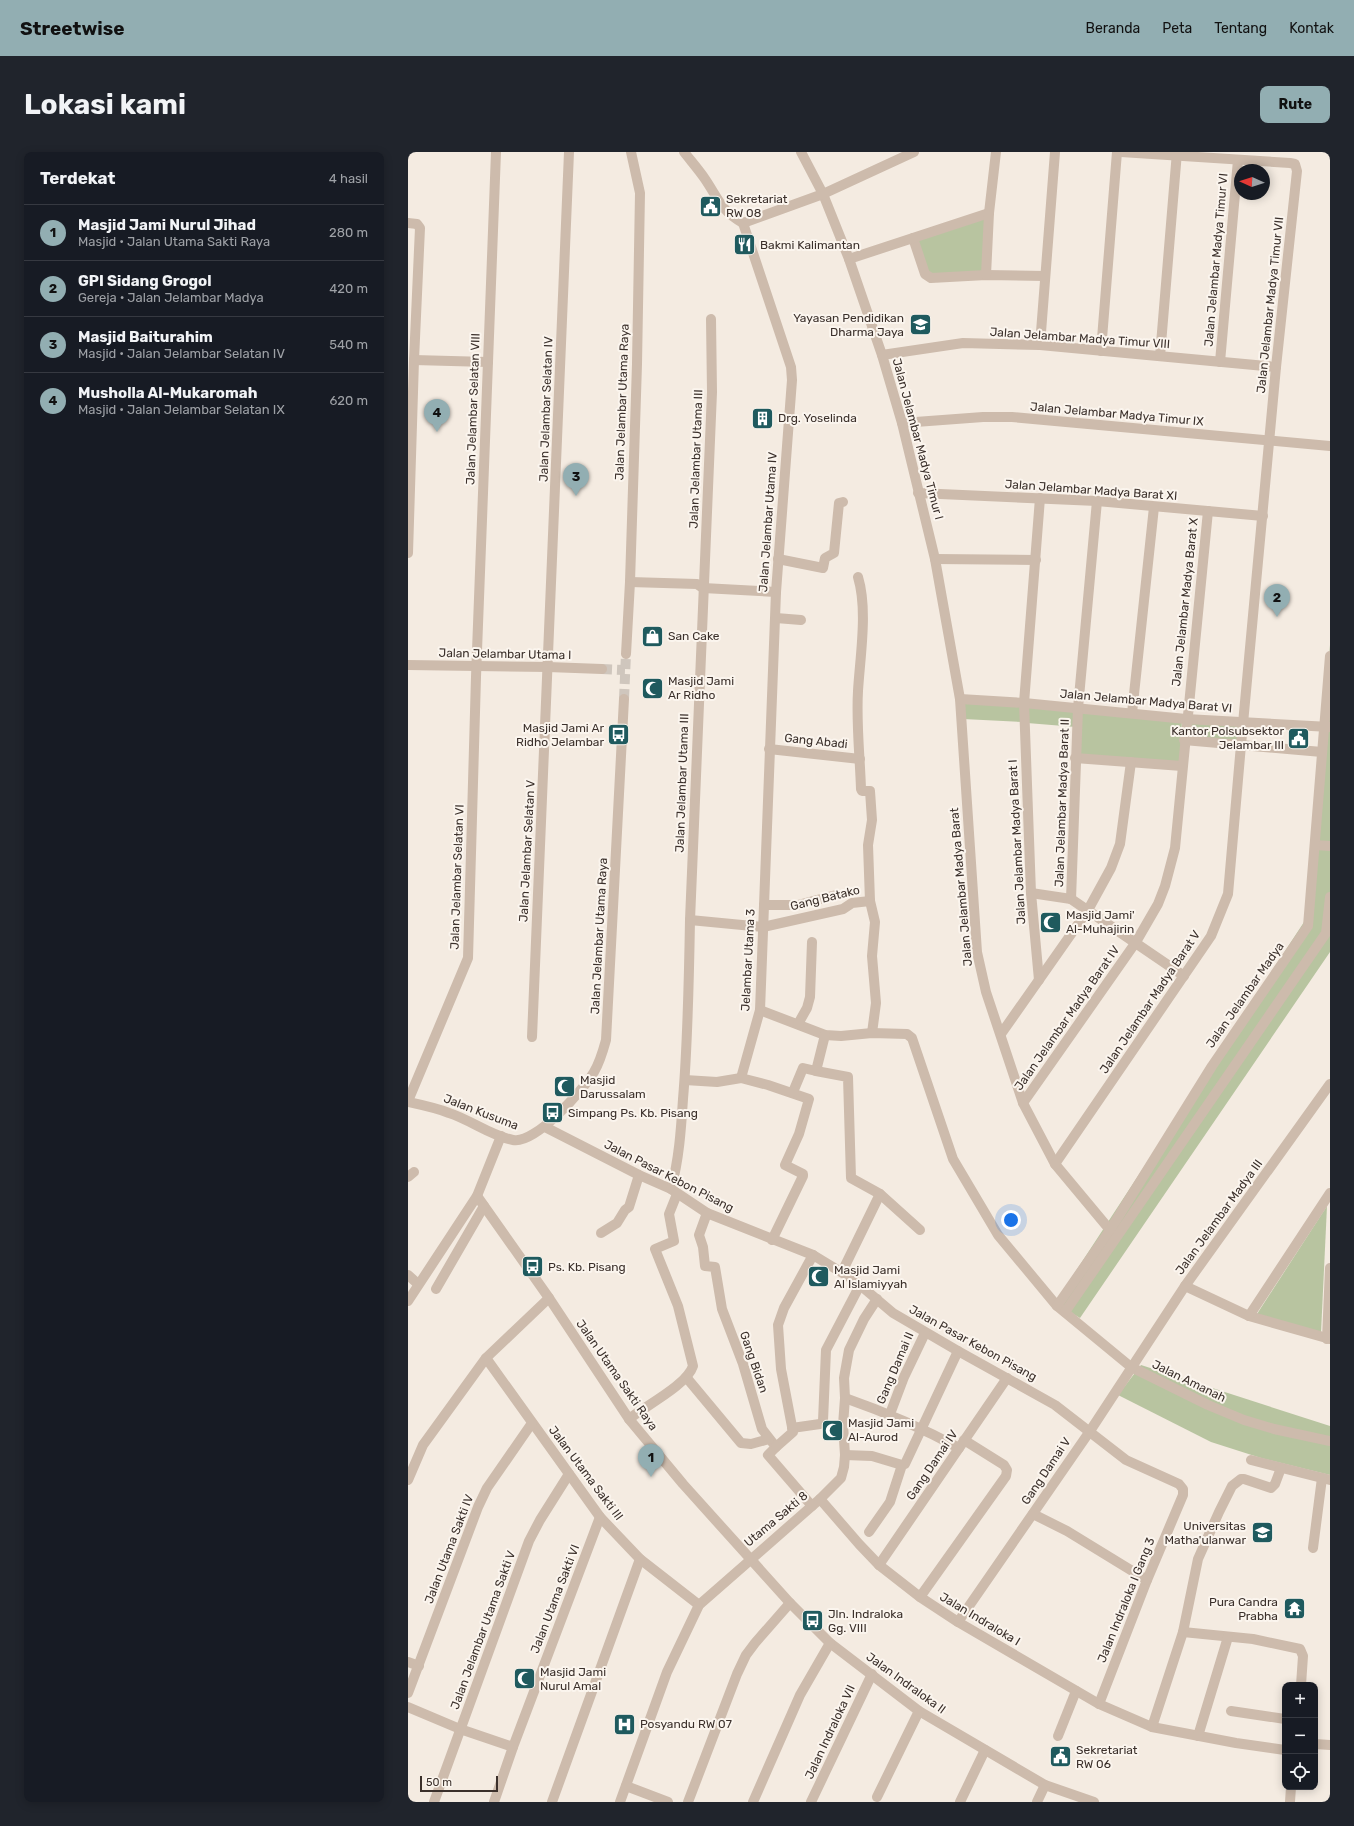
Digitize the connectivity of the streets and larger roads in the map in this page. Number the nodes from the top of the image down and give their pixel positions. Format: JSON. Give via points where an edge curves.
{"nodes":[{"id":1,"x":496,"y":152,"type":"edge"},
{"id":2,"x":569,"y":152,"type":"edge"},
{"id":3,"x":631,"y":152,"type":"edge"},
{"id":4,"x":684,"y":152,"type":"edge"},
{"id":5,"x":801,"y":152,"type":"edge"},
{"id":6,"x":914,"y":152,"type":"edge"},
{"id":7,"x":996,"y":152,"type":"edge"},
{"id":8,"x":1055,"y":152,"type":"edge"},
{"id":9,"x":1117,"y":152,"type":"edge"},
{"id":10,"x":1121,"y":152,"type":"edge"},
{"id":11,"x":1177,"y":154,"type":"edge"},
{"id":12,"x":1238,"y":160,"type":"junction"},
{"id":13,"x":822,"y":194,"type":"junction"},
{"id":14,"x":989,"y":213,"type":"junction"},
{"id":15,"x":411,"y":223,"type":"edge"},
{"id":16,"x":743,"y":223,"type":"junction"},
{"id":17,"x":913,"y":238,"type":"junction"},
{"id":18,"x":849,"y":259,"type":"junction"},
{"id":19,"x":986,"y":276,"type":"junction"},
{"id":20,"x":1045,"y":276,"type":"junction"},
{"id":21,"x":711,"y":319,"type":"dead end"},
{"id":22,"x":1040,"y":346,"type":"junction"},
{"id":23,"x":1101,"y":351,"type":"junction"},
{"id":24,"x":882,"y":355,"type":"junction"},
{"id":25,"x":1160,"y":356,"type":"junction"},
{"id":26,"x":414,"y":360,"type":"junction"},
{"id":27,"x":488,"y":362,"type":"junction"},
{"id":28,"x":1220,"y":362,"type":"junction"},
{"id":29,"x":1276,"y":367,"type":"junction"},
{"id":30,"x":902,"y":423,"type":"junction"},
{"id":31,"x":1270,"y":441,"type":"junction"},
{"id":32,"x":1330,"y":446,"type":"edge"},
{"id":33,"x":918,"y":493,"type":"junction"},
{"id":34,"x":1040,"y":498,"type":"junction"},
{"id":35,"x":1097,"y":501,"type":"junction"},
{"id":36,"x":843,"y":502,"type":"dead end"},
{"id":37,"x":1154,"y":507,"type":"junction"},
{"id":38,"x":1208,"y":512,"type":"junction"},
{"id":39,"x":1263,"y":516,"type":"junction"},
{"id":40,"x":408,"y":553,"type":"edge"},
{"id":41,"x":778,"y":559,"type":"junction"},
{"id":42,"x":935,"y":559,"type":"junction"},
{"id":43,"x":1036,"y":560,"type":"junction"},
{"id":44,"x":858,"y":578,"type":"dead end"},
{"id":45,"x":630,"y":582,"type":"junction"},
{"id":46,"x":703,"y":588,"type":"junction"},
{"id":47,"x":776,"y":592,"type":"junction"},
{"id":48,"x":776,"y":618,"type":"junction"},
{"id":49,"x":801,"y":620,"type":"dead end"},
{"id":50,"x":626,"y":654,"type":"tunnel mouth"},
{"id":51,"x":1330,"y":656,"type":"edge"},
{"id":52,"x":408,"y":665,"type":"edge"},
{"id":53,"x":477,"y":666,"type":"junction"},
{"id":54,"x":548,"y":666,"type":"junction"},
{"id":55,"x":602,"y":669,"type":"tunnel mouth"},
{"id":56,"x":624,"y":699,"type":"tunnel mouth"},
{"id":57,"x":960,"y":699,"type":"junction"},
{"id":58,"x":1024,"y":703,"type":"junction"},
{"id":59,"x":1078,"y":708,"type":"junction"},
{"id":60,"x":1132,"y":713,"type":"junction"},
{"id":61,"x":1186,"y":719,"type":"junction"},
{"id":62,"x":1244,"y":721,"type":"junction"},
{"id":63,"x":1327,"y":726,"type":"edge"},
{"id":64,"x":1184,"y":740,"type":"junction"},
{"id":65,"x":1241,"y":745,"type":"junction"},
{"id":66,"x":770,"y":749,"type":"junction"},
{"id":67,"x":1322,"y":752,"type":"junction"},
{"id":68,"x":1075,"y":758,"type":"junction"},
{"id":69,"x":860,"y":759,"type":"junction"},
{"id":70,"x":1131,"y":762,"type":"junction"},
{"id":71,"x":1182,"y":766,"type":"junction"},
{"id":72,"x":766,"y":830,"type":"joint"},
{"id":73,"x":1315,"y":845,"type":"junction"},
{"id":74,"x":1330,"y":846,"type":"edge"},
{"id":75,"x":1031,"y":893,"type":"junction"},
{"id":76,"x":836,"y":895,"type":"dead end"},
{"id":77,"x":1330,"y":897,"type":"edge"},
{"id":78,"x":1071,"y":899,"type":"junction"},
{"id":79,"x":870,"y":901,"type":"junction"},
{"id":80,"x":764,"y":905,"type":"junction"},
{"id":81,"x":1088,"y":910,"type":"junction"},
{"id":82,"x":690,"y":920,"type":"junction"},
{"id":83,"x":763,"y":927,"type":"junction"},
{"id":84,"x":812,"y":942,"type":"dead end"},
{"id":85,"x":1136,"y":942,"type":"junction"},
{"id":86,"x":1184,"y":976,"type":"junction"},
{"id":87,"x":1039,"y":980,"type":"junction"},
{"id":88,"x":760,"y":1010,"type":"junction"},
{"id":89,"x":798,"y":1024,"type":"junction"},
{"id":90,"x":872,"y":1033,"type":"junction"},
{"id":91,"x":1000,"y":1034,"type":"junction"},
{"id":92,"x":825,"y":1035,"type":"junction"},
{"id":93,"x":532,"y":1037,"type":"dead end"},
{"id":94,"x":1224,"y":1048,"type":"junction"},
{"id":95,"x":1238,"y":1059,"type":"junction"},
{"id":96,"x":1212,"y":1066,"type":"junction"},
{"id":97,"x":816,"y":1071,"type":"junction"},
{"id":98,"x":1226,"y":1077,"type":"junction"},
{"id":99,"x":741,"y":1078,"type":"junction"},
{"id":100,"x":685,"y":1080,"type":"junction"},
{"id":101,"x":1330,"y":1084,"type":"edge"},
{"id":102,"x":793,"y":1092,"type":"junction"},
{"id":103,"x":408,"y":1101,"type":"edge"},
{"id":104,"x":1023,"y":1103,"type":"junction"},
{"id":105,"x":545,"y":1127,"type":"junction"},
{"id":106,"x":501,"y":1136,"type":"junction"},
{"id":107,"x":521,"y":1140,"type":"joint"},
{"id":108,"x":1055,"y":1164,"type":"junction"},
{"id":109,"x":639,"y":1175,"type":"junction"},
{"id":110,"x":674,"y":1191,"type":"junction"},
{"id":111,"x":1330,"y":1193,"type":"edge"},
{"id":112,"x":880,"y":1194,"type":"junction"},
{"id":113,"x":477,"y":1196,"type":"junction"},
{"id":114,"x":484,"y":1206,"type":"junction"},
{"id":115,"x":707,"y":1213,"type":"junction"},
{"id":116,"x":920,"y":1230,"type":"dead end"},
{"id":117,"x":1110,"y":1230,"type":"junction"},
{"id":118,"x":601,"y":1233,"type":"dead end"},
{"id":119,"x":772,"y":1240,"type":"junction"},
{"id":120,"x":813,"y":1255,"type":"junction"},
{"id":121,"x":1330,"y":1268,"type":"edge"},
{"id":122,"x":842,"y":1272,"type":"junction"},
{"id":123,"x":408,"y":1275,"type":"edge"},
{"id":124,"x":418,"y":1284,"type":"junction"},
{"id":125,"x":860,"y":1285,"type":"junction"},
{"id":126,"x":1185,"y":1286,"type":"junction"},
{"id":127,"x":436,"y":1289,"type":"dead end"},
{"id":128,"x":549,"y":1298,"type":"junction"},
{"id":129,"x":877,"y":1299,"type":"junction"},
{"id":130,"x":408,"y":1301,"type":"edge"},
{"id":131,"x":1060,"y":1309,"type":"junction"},
{"id":132,"x":1249,"y":1316,"type":"junction"},
{"id":133,"x":925,"y":1333,"type":"junction"},
{"id":134,"x":1328,"y":1339,"type":"edge"},
{"id":135,"x":958,"y":1352,"type":"junction"},
{"id":136,"x":486,"y":1358,"type":"junction"},
{"id":137,"x":1131,"y":1367,"type":"junction"},
{"id":138,"x":686,"y":1377,"type":"junction"},
{"id":139,"x":1007,"y":1378,"type":"junction"},
{"id":140,"x":845,"y":1398,"type":"junction"},
{"id":141,"x":890,"y":1414,"type":"junction"},
{"id":142,"x":629,"y":1419,"type":"junction"},
{"id":143,"x":532,"y":1423,"type":"junction"},
{"id":144,"x":792,"y":1428,"type":"junction"},
{"id":145,"x":922,"y":1428,"type":"junction"},
{"id":146,"x":1090,"y":1431,"type":"junction"},
{"id":147,"x":769,"y":1439,"type":"junction"},
{"id":148,"x":1330,"y":1441,"type":"edge"},
{"id":149,"x":962,"y":1444,"type":"junction"},
{"id":150,"x":776,"y":1447,"type":"junction"},
{"id":151,"x":845,"y":1455,"type":"junction"},
{"id":152,"x":1251,"y":1460,"type":"dead end"},
{"id":153,"x":902,"y":1465,"type":"junction"},
{"id":154,"x":1281,"y":1468,"type":"junction"},
{"id":155,"x":569,"y":1474,"type":"junction"},
{"id":156,"x":1326,"y":1479,"type":"edge"},
{"id":157,"x":408,"y":1480,"type":"edge"},
{"id":158,"x":1179,"y":1484,"type":"joint"},
{"id":159,"x":820,"y":1499,"type":"junction"},
{"id":160,"x":812,"y":1506,"type":"junction"},
{"id":161,"x":1033,"y":1514,"type":"junction"},
{"id":162,"x":600,"y":1517,"type":"junction"},
{"id":163,"x":869,"y":1532,"type":"dead end"},
{"id":164,"x":1313,"y":1548,"type":"dead end"},
{"id":165,"x":640,"y":1559,"type":"junction"},
{"id":166,"x":749,"y":1559,"type":"junction"},
{"id":167,"x":879,"y":1565,"type":"junction"},
{"id":168,"x":1147,"y":1580,"type":"junction"},
{"id":169,"x":920,"y":1597,"type":"junction"},
{"id":170,"x":790,"y":1604,"type":"junction"},
{"id":171,"x":699,"y":1605,"type":"junction"},
{"id":172,"x":958,"y":1622,"type":"junction"},
{"id":173,"x":1183,"y":1632,"type":"junction"},
{"id":174,"x":1228,"y":1637,"type":"junction"},
{"id":175,"x":830,"y":1642,"type":"junction"},
{"id":176,"x":408,"y":1662,"type":"edge"},
{"id":177,"x":419,"y":1666,"type":"junction"},
{"id":178,"x":872,"y":1674,"type":"junction"},
{"id":179,"x":1301,"y":1682,"type":"edge"},
{"id":180,"x":1076,"y":1691,"type":"junction"},
{"id":181,"x":408,"y":1693,"type":"edge"},
{"id":182,"x":1099,"y":1704,"type":"junction"},
{"id":183,"x":408,"y":1708,"type":"edge"},
{"id":184,"x":919,"y":1711,"type":"junction"},
{"id":185,"x":1231,"y":1711,"type":"dead end"},
{"id":186,"x":1282,"y":1719,"type":"edge"},
{"id":187,"x":1153,"y":1722,"type":"junction"},
{"id":188,"x":460,"y":1729,"type":"junction"},
{"id":189,"x":1058,"y":1736,"type":"dead end"},
{"id":190,"x":1198,"y":1736,"type":"junction"},
{"id":191,"x":1318,"y":1744,"type":"edge"},
{"id":192,"x":1330,"y":1745,"type":"edge"},
{"id":193,"x":513,"y":1747,"type":"junction"},
{"id":194,"x":984,"y":1750,"type":"junction"},
{"id":195,"x":1282,"y":1750,"type":"edge"},
{"id":196,"x":626,"y":1786,"type":"junction"},
{"id":197,"x":1045,"y":1786,"type":"junction"},
{"id":198,"x":1292,"y":1790,"type":"edge"},
{"id":199,"x":877,"y":1797,"type":"dead end"},
{"id":200,"x":434,"y":1802,"type":"edge"},
{"id":201,"x":494,"y":1802,"type":"edge"},
{"id":202,"x":552,"y":1802,"type":"edge"},
{"id":203,"x":620,"y":1802,"type":"edge"},
{"id":204,"x":668,"y":1802,"type":"edge"},
{"id":205,"x":688,"y":1802,"type":"edge"},
{"id":206,"x":753,"y":1802,"type":"edge"},
{"id":207,"x":811,"y":1802,"type":"edge"},
{"id":208,"x":960,"y":1802,"type":"edge"},
{"id":209,"x":1037,"y":1802,"type":"edge"},
{"id":210,"x":1094,"y":1802,"type":"edge"},
{"id":211,"x":1290,"y":1802,"type":"edge"}],
"edges":[{"from":1,"to":27,"type":"street","name":"Jalan Jelambar Selatan VIII"},
{"from":2,"to":54,"type":"street","name":"Jalan Jelambar Selatan IV"},
{"from":3,"to":45,"type":"street","name":"Jalan Jelambar Utama Raya","via":[[640,193]]},
{"from":4,"to":16,"type":"street","via":[[726,212]]},
{"from":5,"to":13,"type":"street","name":"Jalan Jelambar Madya Timur I"},
{"from":6,"to":13,"type":"street"},
{"from":7,"to":14,"type":"street"},
{"from":8,"to":20,"type":"street"},
{"from":9,"to":23,"type":"street"},
{"from":10,"to":11,"type":"street"},
{"from":11,"to":12,"type":"street"},
{"from":11,"to":25,"type":"street"},
{"from":12,"to":28,"type":"street","name":"Jalan Jelambar Madya Timur VI"},
{"from":12,"to":29,"type":"street","name":"Jalan Jelambar Madya Timur VII","via":[[1290,163],[1295,164],[1297,171]]},
{"from":13,"to":16,"type":"street"},
{"from":13,"to":18,"type":"street","name":"Jalan Jelambar Madya Timur I"},
{"from":14,"to":17,"type":"street"},
{"from":14,"to":19,"type":"street"},
{"from":15,"to":26,"type":"street","via":[[420,228]]},
{"from":16,"to":41,"type":"street","name":"Jalan Jelambar Utama IV","via":[[791,367]]},
{"from":17,"to":18,"type":"street"},
{"from":17,"to":19,"type":"street","via":[[928,277],[934,279]]},
{"from":18,"to":24,"type":"street","name":"Jalan Jelambar Madya Timur I"},
{"from":19,"to":20,"type":"street"},
{"from":20,"to":22,"type":"street"},
{"from":21,"to":46,"type":"street","name":"Jalan Jelambar Utama III","via":[[712,392]]},
{"from":22,"to":23,"type":"street","name":"Jalan Jelambar Madya Timur VIII"},
{"from":22,"to":24,"type":"street","name":"Jalan Jelambar Madya Timur VIII","via":[[963,343]]},
{"from":23,"to":25,"type":"street","name":"Jalan Jelambar Madya Timur VIII"},
{"from":24,"to":30,"type":"street","name":"Jalan Jelambar Madya Timur I"},
{"from":25,"to":28,"type":"street","name":"Jalan Jelambar Madya Timur VIII"},
{"from":26,"to":27,"type":"street"},
{"from":26,"to":40,"type":"street"},
{"from":27,"to":53,"type":"street","name":"Jalan Jelambar Selatan VIII"},
{"from":28,"to":29,"type":"street","name":"Jalan Jelambar Madya Timur VIII"},
{"from":29,"to":31,"type":"street","name":"Jalan Jelambar Madya Timur VII"},
{"from":30,"to":31,"type":"street","name":"Jalan Jelambar Madya Timur IX","via":[[1012,417]]},
{"from":30,"to":33,"type":"street","name":"Jalan Jelambar Madya Timur I"},
{"from":31,"to":32,"type":"street","name":"Jalan Jelambar Madya Timur IX"},
{"from":31,"to":39,"type":"street","name":"Jalan Jelambar Madya Timur VII"},
{"from":33,"to":34,"type":"street","name":"Jalan Jelambar Madya Barat XI"},
{"from":33,"to":42,"type":"street","name":"Jalan Jelambar Madya Timur I"},
{"from":34,"to":35,"type":"street","name":"Jalan Jelambar Madya Barat XI"},
{"from":34,"to":43,"type":"street","name":"Jalan Jelambar Madya Barat I"},
{"from":35,"to":37,"type":"street","name":"Jalan Jelambar Madya Barat XI"},
{"from":35,"to":59,"type":"street","name":"Jalan Jelambar Madya Barat II"},
{"from":36,"to":41,"type":"street","via":[[839,503],[834,553],[825,558],[823,568]]},
{"from":37,"to":38,"type":"street","name":"Jalan Jelambar Madya Barat XI"},
{"from":37,"to":60,"type":"street"},
{"from":38,"to":39,"type":"street","name":"Jalan Jelambar Madya Barat XI"},
{"from":38,"to":61,"type":"street","name":"Jalan Jelambar Madya Barat X"},
{"from":39,"to":62,"type":"street","name":"Jalan Jelambar Madya Barat V"},
{"from":41,"to":47,"type":"street","name":"Jalan Jelambar Utama IV"},
{"from":42,"to":43,"type":"street"},
{"from":42,"to":57,"type":"street","name":"Jalan Jelambar Madya Timur I"},
{"from":43,"to":58,"type":"street","name":"Jalan Jelambar Madya Barat I"},
{"from":44,"to":69,"type":"street","via":[[862,594],[858,692]]},
{"from":45,"to":46,"type":"street","via":[[697,584]]},
{"from":45,"to":50,"type":"street","name":"Jalan Jelambar Utama Raya"},
{"from":46,"to":47,"type":"street"},
{"from":46,"to":82,"type":"street","name":"Jalan Jelambar Utama III"},
{"from":47,"to":48,"type":"street","name":"Jalan Jelambar Utama IV"},
{"from":48,"to":49,"type":"street"},
{"from":48,"to":66,"type":"street","name":"Jalan Jelambar Utama IV"},
{"from":51,"to":63,"type":"street","name":"Jalan Jelambar Madya"},
{"from":52,"to":53,"type":"street","name":"Jalan Jelambar Utama I"},
{"from":53,"to":54,"type":"street","name":"Jalan Jelambar Utama I"},
{"from":53,"to":103,"type":"street","name":"Jalan Jelambar Selatan VI","via":[[468,958]]},
{"from":54,"to":55,"type":"street","name":"Jalan Jelambar Utama I"},
{"from":54,"to":93,"type":"street","name":"Jalan Jelambar Selatan V"},
{"from":56,"to":105,"type":"street","name":"Jalan Jelambar Utama Raya","via":[[606,1040],[594,1073]]},
{"from":57,"to":58,"type":"street","name":"Jalan Jelambar Madya Barat VI"},
{"from":57,"to":91,"type":"street","name":"Jalan Jelambar Madya Barat","via":[[977,952],[986,992]]},
{"from":58,"to":59,"type":"street","name":"Jalan Jelambar Madya Barat VI"},
{"from":58,"to":75,"type":"street","name":"Jalan Jelambar Madya Barat I"},
{"from":59,"to":60,"type":"street","name":"Jalan Jelambar Madya Barat VI"},
{"from":59,"to":68,"type":"street","name":"Jalan Jelambar Madya Barat II"},
{"from":60,"to":61,"type":"street","name":"Jalan Jelambar Madya Barat VI"},
{"from":61,"to":62,"type":"street","name":"Jalan Jelambar Madya Barat VI"},
{"from":61,"to":64,"type":"street","name":"Jalan Jelambar Madya Barat IV"},
{"from":62,"to":63,"type":"street","name":"Jalan Jelambar Madya Barat VI"},
{"from":62,"to":65,"type":"street","name":"Jalan Jelambar Madya Barat V"},
{"from":63,"to":67,"type":"street","name":"Jalan Jelambar Madya"},
{"from":64,"to":65,"type":"street"},
{"from":64,"to":71,"type":"street","name":"Jalan Jelambar Madya Barat IV"},
{"from":65,"to":67,"type":"street"},
{"from":65,"to":86,"type":"street","name":"Jalan Jelambar Madya Barat V","via":[[1228,894],[1211,936]]},
{"from":66,"to":69,"type":"street","name":"Gang Abadi"},
{"from":66,"to":72,"type":"street","name":"Jalan Jelambar Utama IV"},
{"from":67,"to":73,"type":"street","name":"Jalan Jelambar Madya"},
{"from":68,"to":70,"type":"street"},
{"from":68,"to":78,"type":"street","name":"Jalan Jelambar Madya Barat II"},
{"from":69,"to":79,"type":"street","via":[[861,789],[870,791]]},
{"from":70,"to":71,"type":"street"},
{"from":70,"to":81,"type":"street","via":[[1119,850]]},
{"from":71,"to":85,"type":"street","name":"Jalan Jelambar Madya Barat IV","via":[[1175,848],[1171,866],[1158,904]]},
{"from":72,"to":80,"type":"street","name":"Jelambar Utama 3"},
{"from":73,"to":74,"type":"street"},
{"from":73,"to":94,"type":"street","name":"Jalan Jelambar Madya","via":[[1308,926]]},
{"from":75,"to":78,"type":"street"},
{"from":75,"to":87,"type":"street","name":"Jalan Jelambar Madya Barat I"},
{"from":76,"to":80,"type":"street","via":[[798,905]]},
{"from":77,"to":95,"type":"street","via":[[1326,933]]},
{"from":78,"to":81,"type":"street"},
{"from":79,"to":83,"type":"street","name":"Gang Batako","via":[[852,903],[843,909]]},
{"from":79,"to":90,"type":"street","via":[[875,922],[872,956],[876,1003]]},
{"from":80,"to":83,"type":"street","name":"Jelambar Utama 3"},
{"from":81,"to":85,"type":"street"},
{"from":81,"to":87,"type":"street"},
{"from":82,"to":83,"type":"street","name":"Gang Batako"},
{"from":82,"to":100,"type":"street","name":"Jalan Jelambar Utama III"},
{"from":83,"to":88,"type":"street","name":"Jelambar Utama 3"},
{"from":84,"to":89,"type":"street","via":[[810,1002]]},
{"from":85,"to":86,"type":"street"},
{"from":85,"to":104,"type":"street","name":"Jalan Jelambar Madya Barat IV"},
{"from":86,"to":108,"type":"street","name":"Jalan Jelambar Madya Barat V"},
{"from":87,"to":91,"type":"street"},
{"from":88,"to":89,"type":"street"},
{"from":88,"to":99,"type":"street","name":"Jelambar Utama 3"},
{"from":89,"to":92,"type":"street"},
{"from":90,"to":92,"type":"street","name":"Jalan Amanah"},
{"from":90,"to":131,"type":"street","name":"Jalan Amanah","via":[[907,1034],[912,1038],[953,1159],[998,1235]]},
{"from":91,"to":104,"type":"street","name":"Jalan Jelambar Madya Barat"},
{"from":92,"to":97,"type":"street"},
{"from":94,"to":95,"type":"street"},
{"from":94,"to":96,"type":"street","name":"Jalan Jelambar Madya"},
{"from":95,"to":98,"type":"street"},
{"from":96,"to":98,"type":"street"},
{"from":96,"to":117,"type":"street","name":"Jalan Jelambar Madya"},
{"from":97,"to":102,"type":"street","via":[[802,1068]]},
{"from":97,"to":112,"type":"street","via":[[848,1077],[850,1176]]},
{"from":98,"to":131,"type":"street","via":[[1118,1236]]},
{"from":99,"to":100,"type":"street","via":[[717,1082]]},
{"from":99,"to":102,"type":"street"},
{"from":100,"to":110,"type":"street","name":"Jalan Jelambar Utama III"},
{"from":101,"to":126,"type":"street","name":"Jalan Jelambar Madya III"},
{"from":102,"to":119,"type":"street","via":[[809,1099],[799,1134],[785,1165],[803,1175]]},
{"from":103,"to":106,"type":"street","name":"Jalan Kusuma","via":[[450,1113]]},
{"from":104,"to":108,"type":"street","name":"Jalan Jelambar Madya Barat"},
{"from":105,"to":107,"type":"street","name":"Jalan Jelambar Utama Raya","via":[[531,1137]]},
{"from":105,"to":109,"type":"street","name":"Jalan Pasar Kebon Pisang"},
{"from":106,"to":107,"type":"street","name":"Jalan Kusuma"},
{"from":106,"to":113,"type":"street"},
{"from":108,"to":117,"type":"street","name":"Jalan Jelambar Madya Barat"},
{"from":109,"to":110,"type":"street","name":"Jalan Pasar Kebon Pisang"},
{"from":109,"to":118,"type":"street","via":[[628,1208],[617,1223]]},
{"from":110,"to":115,"type":"street","name":"Jalan Pasar Kebon Pisang"},
{"from":110,"to":138,"type":"street","name":"Jalan Jelambar Utama III","via":[[670,1211],[674,1241],[655,1248],[678,1306],[692,1361],[692,1370]]},
{"from":111,"to":132,"type":"street"},
{"from":112,"to":116,"type":"street"},
{"from":112,"to":122,"type":"street"},
{"from":113,"to":114,"type":"street","name":"Jalan Utama Sakti Raya"},
{"from":113,"to":124,"type":"street"},
{"from":114,"to":127,"type":"street"},
{"from":114,"to":128,"type":"street","name":"Jalan Utama Sakti Raya"},
{"from":115,"to":119,"type":"street","name":"Jalan Pasar Kebon Pisang"},
{"from":115,"to":147,"type":"street","name":"Gang Bidan","via":[[699,1235],[705,1266],[715,1267],[722,1309],[743,1364],[762,1429]]},
{"from":117,"to":131,"type":"street","name":"Jalan Jelambar Madya"},
{"from":119,"to":120,"type":"street","name":"Jalan Pasar Kebon Pisang"},
{"from":120,"to":122,"type":"street","name":"Jalan Pasar Kebon Pisang"},
{"from":120,"to":144,"type":"street","via":[[784,1308],[778,1325],[781,1369]]},
{"from":121,"to":134,"type":"street"},
{"from":122,"to":125,"type":"street","name":"Jalan Pasar Kebon Pisang"},
{"from":123,"to":124,"type":"street"},
{"from":124,"to":130,"type":"street"},
{"from":125,"to":129,"type":"street","name":"Jalan Pasar Kebon Pisang"},
{"from":125,"to":144,"type":"street","via":[[826,1350],[823,1421],[820,1424]]},
{"from":126,"to":132,"type":"street"},
{"from":126,"to":137,"type":"street","name":"Jalan Jelambar Madya III"},
{"from":128,"to":136,"type":"street"},
{"from":128,"to":142,"type":"street","name":"Jalan Utama Sakti Raya"},
{"from":129,"to":133,"type":"street","name":"Jalan Pasar Kebon Pisang","via":[[893,1313]]},
{"from":129,"to":140,"type":"street","name":"Utama Sakti 8","via":[[849,1350],[844,1378]]},
{"from":131,"to":137,"type":"street","name":"Jalan Amanah"},
{"from":132,"to":134,"type":"street"},
{"from":133,"to":135,"type":"street","name":"Jalan Pasar Kebon Pisang"},
{"from":133,"to":141,"type":"street","name":"Gang Damai II"},
{"from":135,"to":139,"type":"street","name":"Jalan Pasar Kebon Pisang"},
{"from":135,"to":145,"type":"street"},
{"from":136,"to":143,"type":"street","name":"Jalan Utama Sakti III"},
{"from":136,"to":157,"type":"street","via":[[423,1445]]},
{"from":137,"to":146,"type":"street","name":"Gang Damai V"},
{"from":137,"to":148,"type":"street","name":"Jalan Amanah","via":[[1244,1420],[1290,1434]]},
{"from":138,"to":142,"type":"street"},
{"from":138,"to":147,"type":"street","via":[[741,1443],[751,1444]]},
{"from":139,"to":146,"type":"street","name":"Jalan Pasar Kebon Pisang","via":[[1055,1405]]},
{"from":139,"to":149,"type":"street","name":"Gang Damai IV"},
{"from":140,"to":141,"type":"street"},
{"from":140,"to":151,"type":"street","name":"Utama Sakti 8"},
{"from":141,"to":145,"type":"street"},
{"from":142,"to":166,"type":"street","name":"Jalan Utama Sakti Raya"},
{"from":143,"to":155,"type":"street","name":"Jalan Utama Sakti III"},
{"from":143,"to":177,"type":"street","name":"Jalan Utama Sakti IV","via":[[490,1483],[478,1507]]},
{"from":144,"to":150,"type":"street","via":[[793,1432]]},
{"from":145,"to":149,"type":"street"},
{"from":145,"to":153,"type":"street"},
{"from":146,"to":158,"type":"street","name":"Jalan Pasar Kebon Pisang","via":[[1126,1460]]},
{"from":146,"to":161,"type":"street","name":"Gang Damai V"},
{"from":147,"to":150,"type":"street","name":"Gang Bidan"},
{"from":149,"to":167,"type":"street","name":"Gang Damai IV"},
{"from":149,"to":169,"type":"street","via":[[1004,1465],[1007,1470],[1006,1476]]},
{"from":150,"to":160,"type":"street","via":[[768,1455]]},
{"from":151,"to":153,"type":"street","via":[[872,1456]]},
{"from":151,"to":159,"type":"street","name":"Utama Sakti 8","via":[[841,1478]]},
{"from":152,"to":154,"type":"street"},
{"from":153,"to":163,"type":"street","via":[[890,1502]]},
{"from":154,"to":156,"type":"street"},
{"from":154,"to":173,"type":"street","via":[[1271,1488],[1244,1479],[1232,1486],[1198,1559]]},
{"from":155,"to":162,"type":"street","name":"Jalan Utama Sakti III"},
{"from":155,"to":188,"type":"street","name":"Jalan Jelambar Utama Sakti V","via":[[529,1541]]},
{"from":156,"to":164,"type":"street"},
{"from":158,"to":168,"type":"street","name":"Jalan Indraloka I Gang 3","via":[[1183,1488],[1183,1495]]},
{"from":159,"to":160,"type":"street","name":"Utama Sakti 8"},
{"from":159,"to":167,"type":"street","name":"Jalan Indraloka I"},
{"from":160,"to":166,"type":"street","name":"Utama Sakti 8"},
{"from":161,"to":168,"type":"street","via":[[1067,1531]]},
{"from":161,"to":172,"type":"street","name":"Gang Damai V"},
{"from":162,"to":165,"type":"street","name":"Jalan Utama Sakti III"},
{"from":162,"to":193,"type":"street","name":"Jalan Utama Sakti VI"},
{"from":165,"to":171,"type":"street","name":"Jalan Utama Sakti III"},
{"from":165,"to":202,"type":"street"},
{"from":166,"to":170,"type":"street","name":"Jalan Indraloka II"},
{"from":166,"to":171,"type":"street","name":"Utama Sakti 8"},
{"from":167,"to":169,"type":"street","name":"Jalan Indraloka I"},
{"from":168,"to":182,"type":"street","name":"Jalan Indraloka I Gang 3"},
{"from":169,"to":172,"type":"street","name":"Jalan Indraloka I"},
{"from":170,"to":175,"type":"street","name":"Jalan Indraloka II"},
{"from":170,"to":205,"type":"street","via":[[746,1655]]},
{"from":171,"to":196,"type":"street","via":[[667,1672]]},
{"from":172,"to":180,"type":"street","name":"Jalan Indraloka I"},
{"from":173,"to":174,"type":"street"},
{"from":173,"to":187,"type":"street"},
{"from":174,"to":179,"type":"street","via":[[1260,1640],[1300,1649],[1303,1656]]},
{"from":174,"to":190,"type":"street"},
{"from":175,"to":178,"type":"street","name":"Jalan Indraloka II"},
{"from":175,"to":206,"type":"street","via":[[800,1695]]},
{"from":176,"to":177,"type":"street"},
{"from":177,"to":181,"type":"street","name":"Jalan Utama Sakti IV"},
{"from":178,"to":184,"type":"street","name":"Jalan Indraloka II"},
{"from":178,"to":207,"type":"street","name":"Jalan Indraloka VII"},
{"from":180,"to":182,"type":"street","name":"Jalan Indraloka I"},
{"from":180,"to":189,"type":"street"},
{"from":182,"to":187,"type":"street","name":"Jalan Indraloka I"},
{"from":183,"to":188,"type":"street"},
{"from":184,"to":194,"type":"street","name":"Jalan Indraloka II"},
{"from":184,"to":199,"type":"street"},
{"from":185,"to":186,"type":"street"},
{"from":187,"to":190,"type":"street","name":"Jalan Indraloka I"},
{"from":188,"to":193,"type":"street"},
{"from":188,"to":200,"type":"street","name":"Jalan Jelambar Utama Sakti V"},
{"from":190,"to":195,"type":"street","name":"Jalan Indraloka I"},
{"from":191,"to":192,"type":"street"},
{"from":193,"to":201,"type":"street","name":"Jalan Utama Sakti VI"},
{"from":194,"to":197,"type":"street","name":"Jalan Indraloka II"},
{"from":194,"to":208,"type":"street"},
{"from":196,"to":203,"type":"street"},
{"from":196,"to":204,"type":"street"},
{"from":197,"to":209,"type":"street"},
{"from":197,"to":210,"type":"street","name":"Jalan Indraloka II"},
{"from":198,"to":211,"type":"street"}]}
